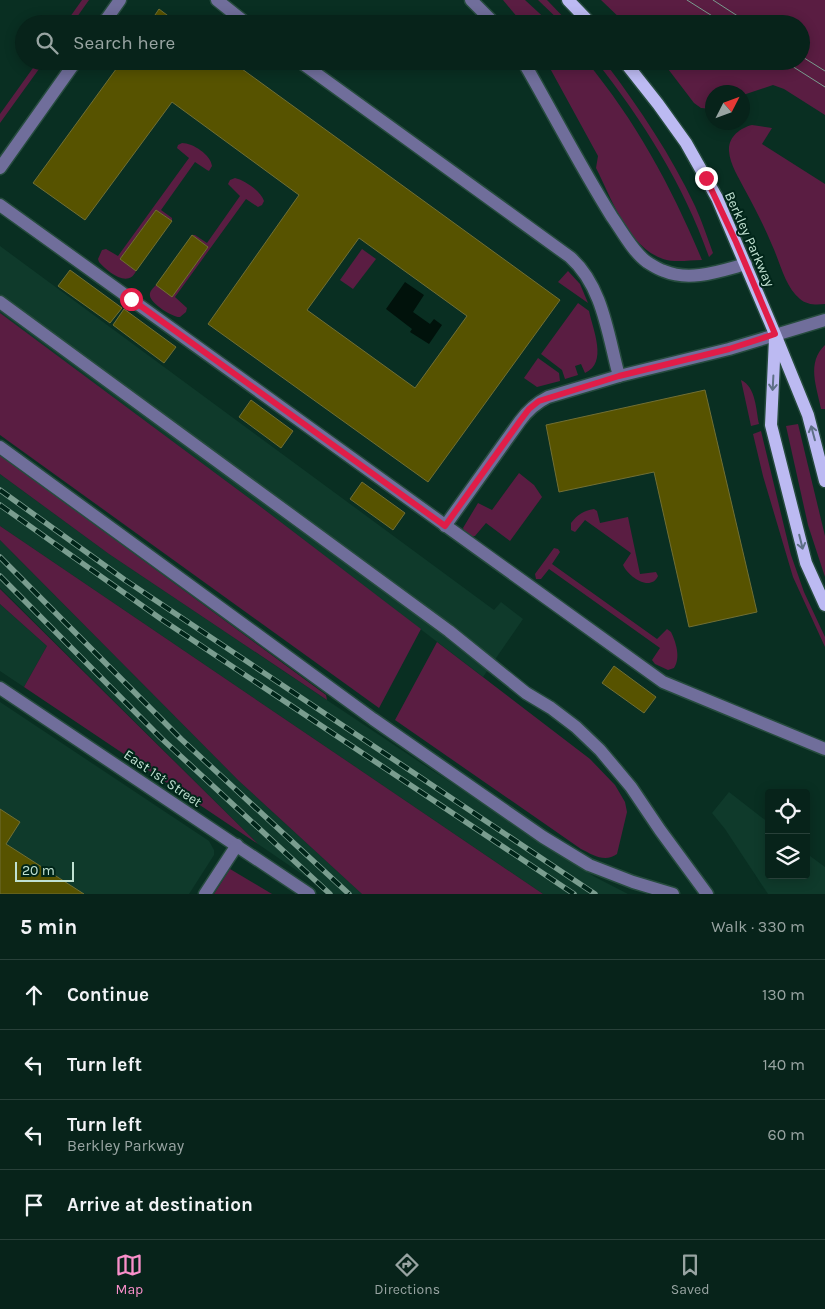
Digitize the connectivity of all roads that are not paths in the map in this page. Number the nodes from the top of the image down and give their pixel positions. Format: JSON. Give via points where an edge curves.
{"nodes":[{"id":1,"x":120,"y":0,"type":"edge"},
{"id":2,"x":217,"y":0,"type":"edge"},
{"id":3,"x":471,"y":0,"type":"edge"},
{"id":4,"x":568,"y":0,"type":"edge"},
{"id":5,"x":109,"y":15,"type":"edge"},
{"id":6,"x":236,"y":15,"type":"edge"},
{"id":7,"x":486,"y":15,"type":"edge"},
{"id":8,"x":582,"y":15,"type":"edge"},
{"id":9,"x":70,"y":70,"type":"edge"},
{"id":10,"x":312,"y":70,"type":"edge"},
{"id":11,"x":528,"y":70,"type":"edge"},
{"id":12,"x":631,"y":70,"type":"edge"},
{"id":13,"x":0,"y":168,"type":"edge"},
{"id":14,"x":0,"y":205,"type":"edge"},
{"id":15,"x":746,"y":264,"type":"junction"},
{"id":16,"x":0,"y":302,"type":"edge"},
{"id":17,"x":825,"y":320,"type":"edge"},
{"id":18,"x":775,"y":334,"type":"junction"},
{"id":19,"x":619,"y":376,"type":"junction"},
{"id":20,"x":0,"y":448,"type":"edge"},
{"id":21,"x":825,"y":481,"type":"edge"},
{"id":22,"x":445,"y":526,"type":"junction"},
{"id":23,"x":825,"y":605,"type":"edge"},
{"id":24,"x":0,"y":688,"type":"edge"},
{"id":25,"x":825,"y":750,"type":"edge"},
{"id":26,"x":237,"y":846,"type":"junction"},
{"id":27,"x":205,"y":894,"type":"edge"},
{"id":28,"x":309,"y":894,"type":"edge"},
{"id":29,"x":674,"y":894,"type":"edge"},
{"id":30,"x":707,"y":894,"type":"edge"}],
"edges":[{"from":1,"to":5,"type":"street"},
{"from":2,"to":6,"type":"street"},
{"from":3,"to":7,"type":"street"},
{"from":4,"to":8,"type":"main road"},
{"from":9,"to":13,"type":"street"},
{"from":10,"to":19,"type":"street","via":[[570,256],[580,266],[598,297]]},
{"from":11,"to":15,"type":"street","via":[[588,180],[646,262],[664,272],[682,276],[710,274]]},
{"from":12,"to":15,"type":"main road","name":"Berkley Parkway","via":[[686,143],[717,198]]},
{"from":14,"to":22,"type":"street"},
{"from":15,"to":18,"type":"main road","name":"Berkley Parkway"},
{"from":16,"to":30,"type":"street","via":[[576,727],[631,787]]},
{"from":17,"to":18,"type":"street"},
{"from":18,"to":19,"type":"street","via":[[729,349]]},
{"from":21,"to":18,"type":"main road","name":"Berkley Parkway","one_way":true,"via":[[808,415]]},
{"from":18,"to":23,"type":"main road","name":"Berkley Parkway","one_way":true,"via":[[771,425],[806,563]]},
{"from":19,"to":22,"type":"street","via":[[548,397],[529,409]]},
{"from":20,"to":29,"type":"street","via":[[373,719],[542,837],[589,865]]},
{"from":22,"to":25,"type":"street","via":[[664,682]]},
{"from":24,"to":26,"type":"street","name":"East 1st Street"},
{"from":26,"to":27,"type":"street"},
{"from":26,"to":28,"type":"street","name":"East 1st Street"}]}
